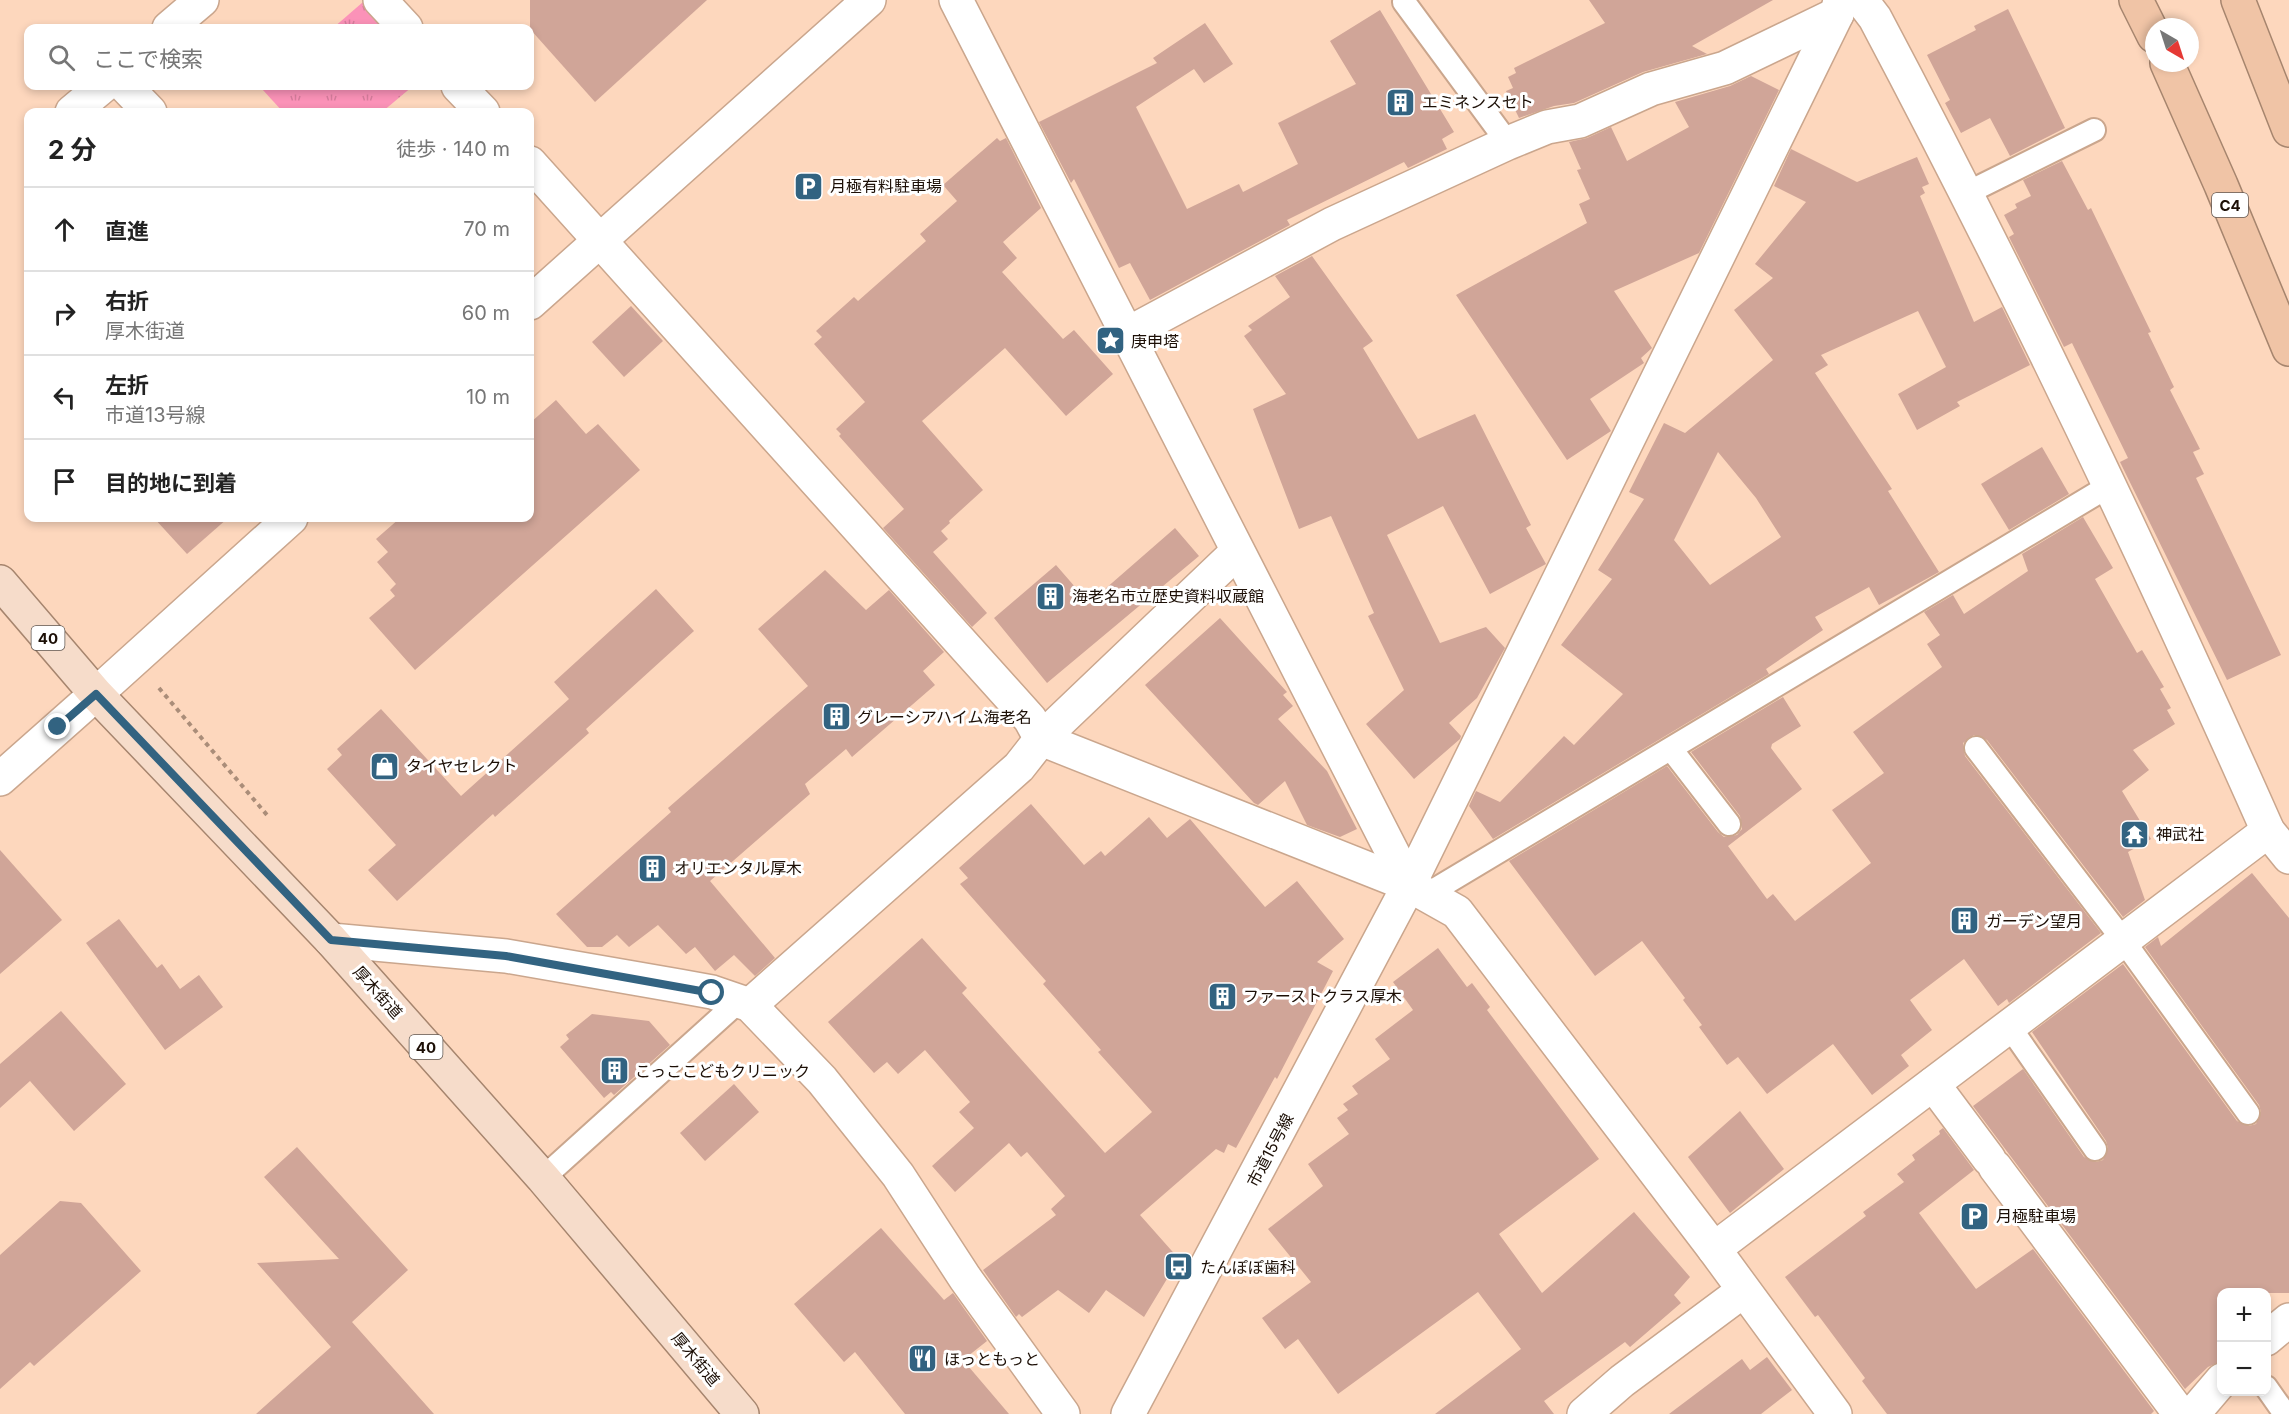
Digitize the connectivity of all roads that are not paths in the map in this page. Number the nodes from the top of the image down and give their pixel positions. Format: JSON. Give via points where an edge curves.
{"nodes":[{"id":1,"x":202,"y":0,"type":"edge"},
{"id":2,"x":380,"y":0,"type":"edge"},
{"id":3,"x":869,"y":0,"type":"edge"},
{"id":4,"x":956,"y":0,"type":"edge"},
{"id":5,"x":2136,"y":0,"type":"edge"},
{"id":6,"x":2238,"y":0,"type":"edge"},
{"id":7,"x":1404,"y":2,"type":"dead end"},
{"id":8,"x":1844,"y":5,"type":"edge"},
{"id":9,"x":2145,"y":18,"type":"edge"},
{"id":10,"x":174,"y":24,"type":"edge"},
{"id":11,"x":402,"y":24,"type":"edge"},
{"id":12,"x":2171,"y":72,"type":"edge"},
{"id":13,"x":98,"y":90,"type":"edge"},
{"id":14,"x":129,"y":90,"type":"edge"},
{"id":15,"x":462,"y":90,"type":"edge"},
{"id":16,"x":77,"y":108,"type":"edge"},
{"id":17,"x":146,"y":108,"type":"edge"},
{"id":18,"x":479,"y":108,"type":"edge"},
{"id":19,"x":2094,"y":130,"type":"dead end"},
{"id":20,"x":2289,"y":130,"type":"edge"},
{"id":21,"x":1508,"y":142,"type":"junction"},
{"id":22,"x":534,"y":167,"type":"edge"},
{"id":23,"x":1967,"y":193,"type":"junction"},
{"id":24,"x":600,"y":240,"type":"junction"},
{"id":25,"x":534,"y":299,"type":"edge"},
{"id":26,"x":1127,"y":334,"type":"junction"},
{"id":27,"x":2289,"y":349,"type":"edge"},
{"id":28,"x":2109,"y":486,"type":"junction"},
{"id":29,"x":287,"y":522,"type":"edge"},
{"id":30,"x":1237,"y":552,"type":"junction"},
{"id":31,"x":0,"y":582,"type":"edge"},
{"id":32,"x":96,"y":694,"type":"junction"},
{"id":33,"x":1041,"y":739,"type":"junction"},
{"id":34,"x":1977,"y":748,"type":"dead end"},
{"id":35,"x":1671,"y":749,"type":"junction"},
{"id":36,"x":0,"y":779,"type":"edge"},
{"id":37,"x":1729,"y":824,"type":"dead end"},
{"id":38,"x":2268,"y":831,"type":"junction"},
{"id":39,"x":2289,"y":857,"type":"edge"},
{"id":40,"x":1418,"y":890,"type":"junction"},
{"id":41,"x":331,"y":940,"type":"junction"},
{"id":42,"x":2123,"y":940,"type":"junction"},
{"id":43,"x":745,"y":1003,"type":"junction"},
{"id":44,"x":2009,"y":1026,"type":"junction"},
{"id":45,"x":1933,"y":1084,"type":"junction"},
{"id":46,"x":2248,"y":1113,"type":"dead end"},
{"id":47,"x":2095,"y":1149,"type":"dead end"},
{"id":48,"x":543,"y":1178,"type":"junction"},
{"id":49,"x":1714,"y":1249,"type":"junction"},
{"id":50,"x":1743,"y":1291,"type":"junction"},
{"id":51,"x":2289,"y":1320,"type":"edge"},
{"id":52,"x":2271,"y":1335,"type":"edge"},
{"id":53,"x":2217,"y":1386,"type":"edge"},
{"id":54,"x":2271,"y":1394,"type":"edge"},
{"id":55,"x":742,"y":1414,"type":"edge"},
{"id":56,"x":1063,"y":1414,"type":"edge"},
{"id":57,"x":1128,"y":1414,"type":"edge"},
{"id":58,"x":1584,"y":1414,"type":"edge"},
{"id":59,"x":1835,"y":1414,"type":"edge"},
{"id":60,"x":2180,"y":1414,"type":"edge"},
{"id":61,"x":2193,"y":1414,"type":"edge"},
{"id":62,"x":2285,"y":1414,"type":"edge"}],
"edges":[{"from":1,"to":10,"type":"street"},
{"from":2,"to":11,"type":"street"},
{"from":3,"to":24,"type":"street"},
{"from":4,"to":26,"type":"street"},
{"from":5,"to":9,"type":"highway"},
{"from":6,"to":20,"type":"highway"},
{"from":7,"to":21,"type":"lane"},
{"from":8,"to":21,"type":"street","via":[[1725,68],[1651,89],[1580,121],[1546,127]]},
{"from":8,"to":23,"type":"street","via":[[1862,1],[1875,18]]},
{"from":8,"to":40,"type":"street","name":"市道15号線"},
{"from":12,"to":27,"type":"highway","number":"C4"},
{"from":13,"to":16,"type":"street"},
{"from":14,"to":17,"type":"street"},
{"from":15,"to":18,"type":"street"},
{"from":19,"to":23,"type":"lane"},
{"from":21,"to":26,"type":"street","via":[[1332,224]]},
{"from":22,"to":24,"type":"street"},
{"from":23,"to":28,"type":"street"},
{"from":24,"to":25,"type":"street"},
{"from":24,"to":33,"type":"street","via":[[1030,719]]},
{"from":26,"to":30,"type":"street"},
{"from":28,"to":35,"type":"lane"},
{"from":28,"to":38,"type":"street","via":[[2178,627]]},
{"from":29,"to":32,"type":"street"},
{"from":30,"to":33,"type":"street"},
{"from":30,"to":40,"type":"street"},
{"from":31,"to":32,"type":"main road","name":"厚木街道","number":"40"},
{"from":32,"to":36,"type":"street"},
{"from":32,"to":41,"type":"main road","name":"厚木街道","number":"40"},
{"from":33,"to":40,"type":"street"},
{"from":33,"to":43,"type":"street","via":[[1019,767]]},
{"from":34,"to":42,"type":"lane"},
{"from":35,"to":37,"type":"lane"},
{"from":35,"to":40,"type":"lane"},
{"from":38,"to":39,"type":"street"},
{"from":38,"to":42,"type":"street"},
{"from":40,"to":49,"type":"street","via":[[1457,912],[1482,942]]},
{"from":40,"to":57,"type":"street","name":"市道15号線"},
{"from":41,"to":43,"type":"street","via":[[506,956],[679,986]]},
{"from":41,"to":48,"type":"main road","name":"厚木街道","number":"40"},
{"from":42,"to":44,"type":"street"},
{"from":42,"to":46,"type":"lane"},
{"from":43,"to":48,"type":"lane"},
{"from":43,"to":56,"type":"street","via":[[822,1080],[898,1175],[965,1278]]},
{"from":44,"to":45,"type":"street"},
{"from":44,"to":47,"type":"lane"},
{"from":45,"to":49,"type":"street"},
{"from":45,"to":60,"type":"street"},
{"from":48,"to":55,"type":"main road","name":"厚木街道","number":"40"},
{"from":49,"to":50,"type":"street"},
{"from":50,"to":58,"type":"street"},
{"from":50,"to":59,"type":"street"},
{"from":51,"to":52,"type":"street"},
{"from":53,"to":61,"type":"street"},
{"from":54,"to":62,"type":"lane"}]}
